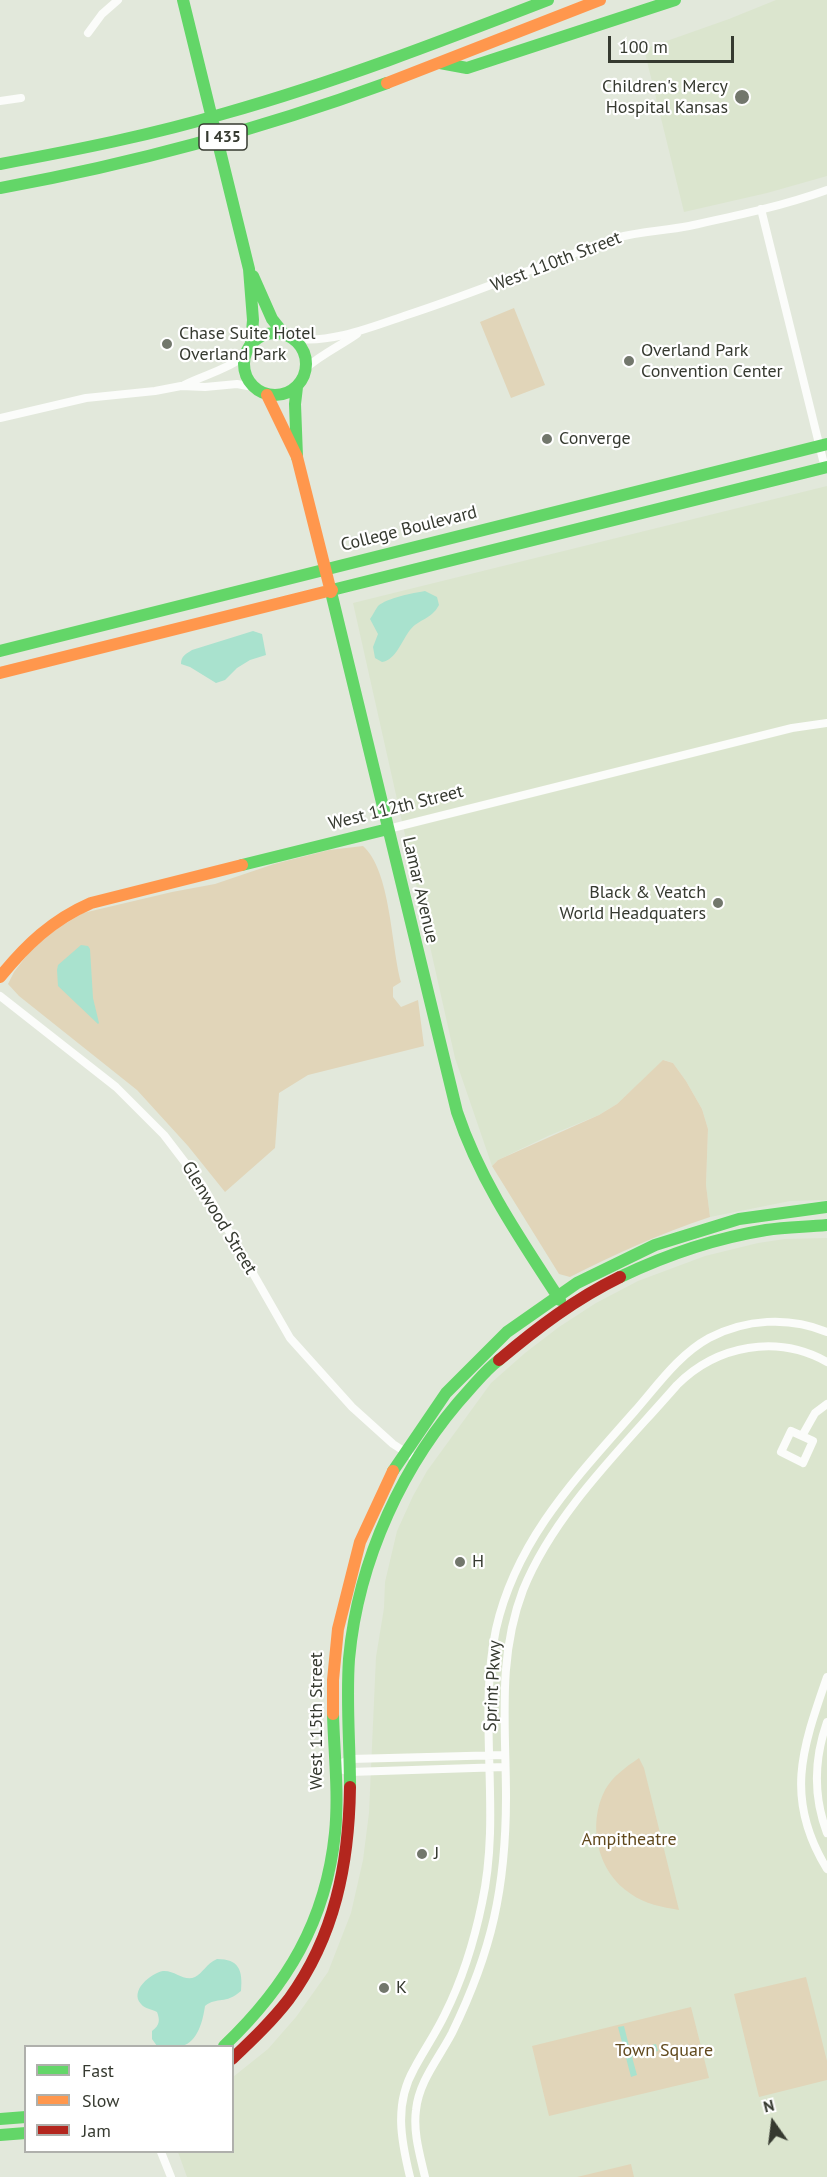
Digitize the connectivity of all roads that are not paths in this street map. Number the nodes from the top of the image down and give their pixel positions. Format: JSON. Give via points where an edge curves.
{"nodes":[{"id":1,"x":118,"y":0,"type":"edge"},
{"id":2,"x":183,"y":0,"type":"edge"},
{"id":3,"x":548,"y":0,"type":"edge"},
{"id":4,"x":600,"y":0,"type":"edge"},
{"id":5,"x":675,"y":0,"type":"edge"},
{"id":6,"x":88,"y":33,"type":"dead end"},
{"id":7,"x":440,"y":63,"type":"junction"},
{"id":8,"x":21,"y":98,"type":"dead end"},
{"id":9,"x":0,"y":101,"type":"edge"},
{"id":10,"x":0,"y":164,"type":"edge"},
{"id":11,"x":0,"y":188,"type":"edge"},
{"id":12,"x":827,"y":190,"type":"edge"},
{"id":13,"x":760,"y":209,"type":"junction"},
{"id":14,"x":251,"y":272,"type":"junction"},
{"id":15,"x":359,"y":332,"type":"junction"},
{"id":16,"x":288,"y":336,"type":"junction"},
{"id":17,"x":251,"y":344,"type":"junction"},
{"id":18,"x":245,"y":356,"type":"junction"},
{"id":19,"x":306,"y":368,"type":"junction"},
{"id":20,"x":181,"y":386,"type":"junction"},
{"id":21,"x":253,"y":387,"type":"junction"},
{"id":22,"x":297,"y":387,"type":"junction"},
{"id":23,"x":267,"y":394,"type":"junction"},
{"id":24,"x":0,"y":418,"type":"edge"},
{"id":25,"x":824,"y":445,"type":"edge"},
{"id":26,"x":297,"y":457,"type":"junction"},
{"id":27,"x":826,"y":468,"type":"edge"},
{"id":28,"x":326,"y":569,"type":"junction"},
{"id":29,"x":331,"y":591,"type":"junction"},
{"id":30,"x":0,"y":651,"type":"edge"},
{"id":31,"x":0,"y":673,"type":"edge"},
{"id":32,"x":827,"y":723,"type":"edge"},
{"id":33,"x":388,"y":829,"type":"junction"},
{"id":34,"x":0,"y":977,"type":"edge"},
{"id":35,"x":0,"y":996,"type":"edge"},
{"id":36,"x":827,"y":1207,"type":"edge"},
{"id":37,"x":827,"y":1225,"type":"edge"},
{"id":38,"x":557,"y":1295,"type":"junction"},
{"id":39,"x":565,"y":1308,"type":"junction"},
{"id":40,"x":827,"y":1332,"type":"edge"},
{"id":41,"x":827,"y":1362,"type":"edge"},
{"id":42,"x":827,"y":1404,"type":"edge"},
{"id":43,"x":802,"y":1436,"type":"dead end"},
{"id":44,"x":403,"y":1450,"type":"junction"},
{"id":45,"x":416,"y":1459,"type":"junction"},
{"id":46,"x":827,"y":1677,"type":"edge"},
{"id":47,"x":827,"y":1722,"type":"edge"},
{"id":48,"x":505,"y":1755,"type":"junction"},
{"id":49,"x":490,"y":1756,"type":"junction"},
{"id":50,"x":350,"y":1759,"type":"junction"},
{"id":51,"x":334,"y":1767,"type":"junction"},
{"id":52,"x":491,"y":1767,"type":"junction"},
{"id":53,"x":505,"y":1767,"type":"junction"},
{"id":54,"x":350,"y":1772,"type":"junction"},
{"id":55,"x":827,"y":1833,"type":"edge"},
{"id":56,"x":827,"y":1869,"type":"edge"},
{"id":57,"x":225,"y":2045,"type":"edge"},
{"id":58,"x":234,"y":2057,"type":"edge"},
{"id":59,"x":24,"y":2117,"type":"edge"},
{"id":60,"x":0,"y":2119,"type":"edge"},
{"id":61,"x":24,"y":2133,"type":"edge"},
{"id":62,"x":0,"y":2135,"type":"edge"},
{"id":63,"x":162,"y":2153,"type":"edge"},
{"id":64,"x":171,"y":2177,"type":"edge"},
{"id":65,"x":410,"y":2177,"type":"edge"},
{"id":66,"x":425,"y":2177,"type":"edge"}],
"edges":[{"from":1,"to":6,"type":"street"},
{"from":2,"to":14,"type":"main road"},
{"from":3,"to":10,"type":"main road","number":"I 435","via":[[256,105],[107,143]]},
{"from":4,"to":7,"type":"main road","number":"I 435"},
{"from":5,"to":7,"type":"main road","via":[[467,68]]},
{"from":7,"to":11,"type":"main road","number":"I 435","via":[[206,142]]},
{"from":8,"to":9,"type":"street"},
{"from":12,"to":13,"type":"street","name":"West 110th Street"},
{"from":13,"to":15,"type":"street","name":"West 110th Street","via":[[616,238]]},
{"from":13,"to":25,"type":"street"},
{"from":14,"to":16,"type":"main road","via":[[272,319]]},
{"from":14,"to":17,"type":"main road"},
{"from":15,"to":16,"type":"street","name":"West 110th Street","via":[[313,340]]},
{"from":15,"to":19,"type":"street","name":"West 110th Street"},
{"from":16,"to":17,"type":"main road","via":[[267,334]]},
{"from":16,"to":19,"type":"main road","via":[[305,354]]},
{"from":17,"to":18,"type":"main road"},
{"from":18,"to":20,"type":"street","via":[[225,369]]},
{"from":18,"to":21,"type":"main road","via":[[245,375]]},
{"from":19,"to":22,"type":"main road"},
{"from":20,"to":21,"type":"street"},
{"from":20,"to":24,"type":"street","via":[[86,398]]},
{"from":21,"to":23,"type":"main road"},
{"from":22,"to":23,"type":"main road","via":[[282,395]]},
{"from":22,"to":26,"type":"main road","name":"Lamar Avenue"},
{"from":23,"to":26,"type":"main road","name":"Lamar Avenue"},
{"from":25,"to":27,"type":"street"},
{"from":25,"to":28,"type":"main road","name":"College Boulevard"},
{"from":26,"to":28,"type":"main road","name":"Lamar Avenue"},
{"from":27,"to":29,"type":"main road"},
{"from":28,"to":29,"type":"main road","name":"Lamar Avenue"},
{"from":28,"to":30,"type":"main road","name":"College Boulevard"},
{"from":29,"to":31,"type":"main road"},
{"from":29,"to":33,"type":"main road","name":"Lamar Avenue"},
{"from":32,"to":33,"type":"street","name":"West 112th Street","via":[[792,728]]},
{"from":33,"to":34,"type":"main road","name":"West 112th Street","via":[[84,906],[41,930]]},
{"from":33,"to":38,"type":"main road","name":"Lamar Avenue","via":[[457,1115],[487,1185]]},
{"from":35,"to":44,"type":"street","name":"Glenwood Street","via":[[116,1087],[164,1135],[203,1186],[291,1338],[352,1407]]},
{"from":36,"to":38,"type":"main road","name":"West 115th Street","via":[[748,1216],[690,1232],[613,1262]]},
{"from":37,"to":39,"type":"main road","name":"West 115th Street","via":[[770,1229],[701,1244],[634,1270]]},
{"from":38,"to":39,"type":"main road","name":"Lamar Avenue"},
{"from":38,"to":44,"type":"main road","name":"West 115th Street","via":[[468,1368]]},
{"from":39,"to":45,"type":"main road","name":"West 115th Street","via":[[480,1377],[448,1413]]},
{"from":40,"to":49,"type":"street","name":"Sprint Pkwy","via":[[801,1324],[767,1322],[743,1325],[709,1338],[679,1361],[556,1503],[528,1545],[499,1619],[489,1683]]},
{"from":41,"to":48,"type":"street","name":"Sprint Pkwy","via":[[773,1346],[732,1351],[707,1362],[677,1385],[568,1512],[542,1550],[516,1612],[504,1682]]},
{"from":42,"to":43,"type":"street","via":[[815,1413]]},
{"from":44,"to":45,"type":"street","name":"Glenwood Street"},
{"from":44,"to":51,"type":"main road","name":"West 115th Street","via":[[366,1523],[341,1607],[333,1680]]},
{"from":45,"to":50,"type":"main road","name":"West 115th Street","via":[[382,1525],[363,1583],[349,1671]]},
{"from":46,"to":56,"type":"street","via":[[805,1742],[800,1778],[808,1829]]},
{"from":47,"to":55,"type":"street","via":[[816,1783]]},
{"from":48,"to":49,"type":"street"},
{"from":48,"to":53,"type":"street","name":"Sprint Pkwy"},
{"from":49,"to":50,"type":"street"},
{"from":49,"to":52,"type":"street","name":"Sprint Pkwy"},
{"from":50,"to":51,"type":"street"},
{"from":50,"to":54,"type":"main road","name":"West 115th Street"},
{"from":51,"to":54,"type":"street"},
{"from":51,"to":57,"type":"main road","name":"West 115th Street","via":[[332,1858],[309,1936],[274,1995]]},
{"from":52,"to":53,"type":"street"},
{"from":52,"to":54,"type":"street"},
{"from":52,"to":65,"type":"street","name":"Sprint Pkwy","via":[[490,1850],[475,1935],[453,1997],[404,2091],[400,2132]]},
{"from":53,"to":66,"type":"street","name":"Sprint Pkwy","via":[[505,1844],[492,1928],[470,1993],[423,2083],[416,2109],[416,2137]]},
{"from":54,"to":58,"type":"main road","name":"West 115th Street","via":[[348,1857],[332,1922],[295,1993],[256,2039]]},
{"from":59,"to":60,"type":"main road"},
{"from":61,"to":62,"type":"main road"},
{"from":63,"to":64,"type":"street"}]}
